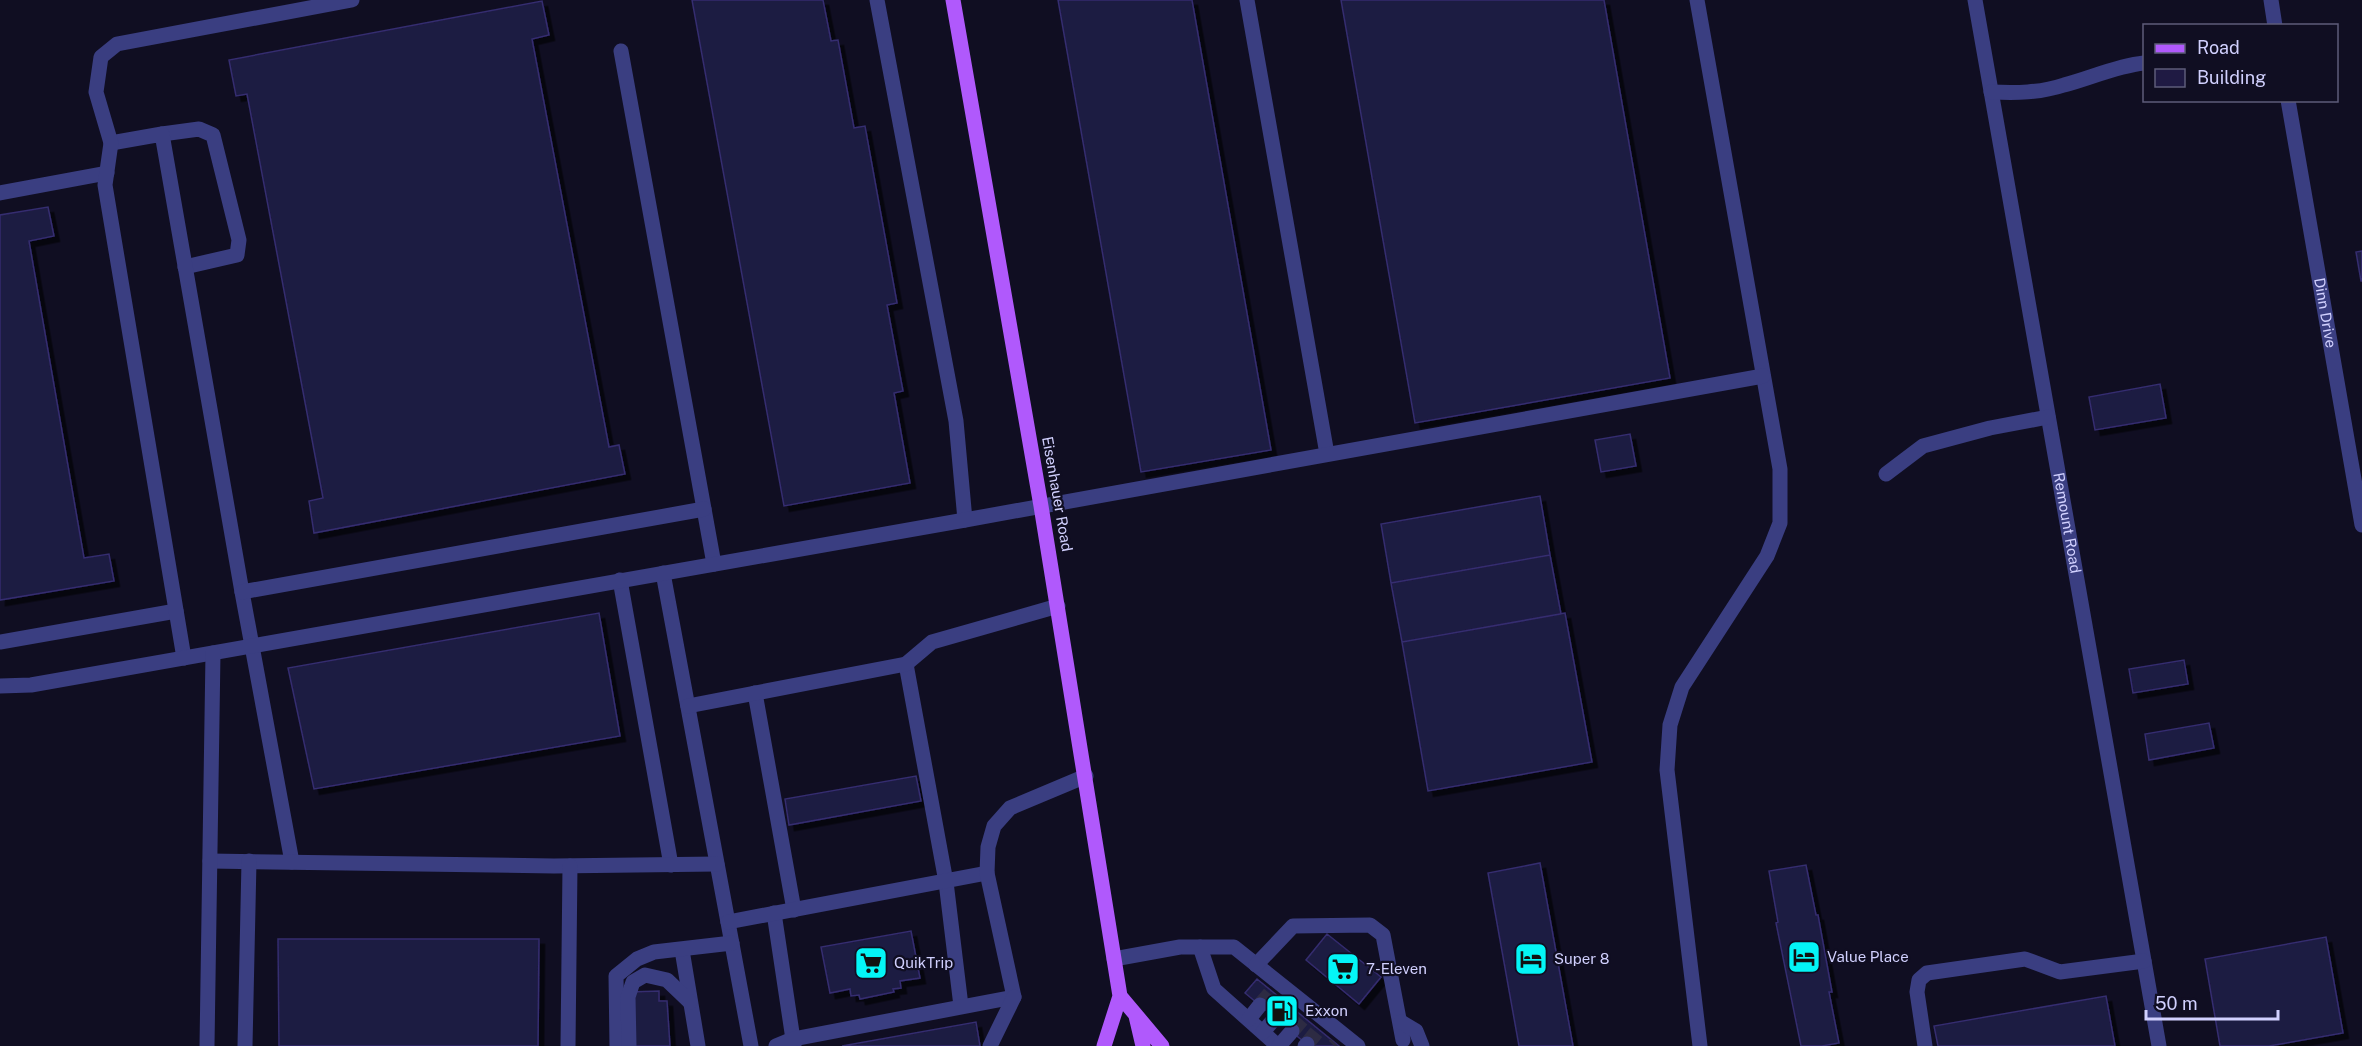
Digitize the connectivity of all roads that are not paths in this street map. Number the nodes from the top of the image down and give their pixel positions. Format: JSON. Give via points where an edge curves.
{"nodes":[{"id":1,"x":352,"y":0,"type":"edge"},
{"id":2,"x":877,"y":0,"type":"edge"},
{"id":3,"x":953,"y":0,"type":"edge"},
{"id":4,"x":1247,"y":0,"type":"edge"},
{"id":5,"x":1697,"y":0,"type":"edge"},
{"id":6,"x":1974,"y":0,"type":"edge"},
{"id":7,"x":2271,"y":0,"type":"edge"},
{"id":8,"x":2275,"y":24,"type":"edge"},
{"id":9,"x":621,"y":51,"type":"dead end"},
{"id":10,"x":2143,"y":63,"type":"edge"},
{"id":11,"x":1991,"y":92,"type":"junction"},
{"id":12,"x":2288,"y":102,"type":"edge"},
{"id":13,"x":162,"y":134,"type":"junction"},
{"id":14,"x":111,"y":143,"type":"junction"},
{"id":15,"x":107,"y":172,"type":"junction"},
{"id":16,"x":0,"y":193,"type":"edge"},
{"id":17,"x":185,"y":267,"type":"junction"},
{"id":18,"x":1763,"y":376,"type":"junction"},
{"id":19,"x":2048,"y":417,"type":"junction"},
{"id":20,"x":1327,"y":454,"type":"junction"},
{"id":21,"x":1886,"y":474,"type":"dead end"},
{"id":22,"x":1041,"y":506,"type":"junction"},
{"id":23,"x":704,"y":508,"type":"junction"},
{"id":24,"x":966,"y":520,"type":"junction"},
{"id":25,"x":2362,"y":525,"type":"edge"},
{"id":26,"x":714,"y":564,"type":"junction"},
{"id":27,"x":663,"y":573,"type":"junction"},
{"id":28,"x":620,"y":580,"type":"junction"},
{"id":29,"x":242,"y":592,"type":"junction"},
{"id":30,"x":1058,"y":606,"type":"junction"},
{"id":31,"x":176,"y":611,"type":"junction"},
{"id":32,"x":0,"y":642,"type":"edge"},
{"id":33,"x":252,"y":646,"type":"junction"},
{"id":34,"x":213,"y":653,"type":"junction"},
{"id":35,"x":184,"y":658,"type":"junction"},
{"id":36,"x":906,"y":664,"type":"junction"},
{"id":37,"x":0,"y":686,"type":"edge"},
{"id":38,"x":755,"y":693,"type":"junction"},
{"id":39,"x":688,"y":706,"type":"junction"},
{"id":40,"x":1086,"y":776,"type":"junction"},
{"id":41,"x":210,"y":861,"type":"junction"},
{"id":42,"x":249,"y":861,"type":"junction"},
{"id":43,"x":292,"y":862,"type":"junction"},
{"id":44,"x":717,"y":864,"type":"junction"},
{"id":45,"x":671,"y":865,"type":"junction"},
{"id":46,"x":570,"y":866,"type":"junction"},
{"id":47,"x":987,"y":873,"type":"junction"},
{"id":48,"x":946,"y":882,"type":"junction"},
{"id":49,"x":794,"y":910,"type":"junction"},
{"id":50,"x":774,"y":913,"type":"junction"},
{"id":51,"x":728,"y":922,"type":"junction"},
{"id":52,"x":732,"y":943,"type":"junction"},
{"id":53,"x":1200,"y":947,"type":"junction"},
{"id":54,"x":682,"y":950,"type":"junction"},
{"id":55,"x":1114,"y":959,"type":"junction"},
{"id":56,"x":2144,"y":961,"type":"junction"},
{"id":57,"x":1256,"y":965,"type":"junction"},
{"id":58,"x":1120,"y":996,"type":"junction"},
{"id":59,"x":1014,"y":997,"type":"junction"},
{"id":60,"x":690,"y":1002,"type":"junction"},
{"id":61,"x":1260,"y":1005,"type":"tunnel mouth"},
{"id":62,"x":961,"y":1006,"type":"junction"},
{"id":63,"x":1135,"y":1013,"type":"junction"},
{"id":64,"x":1275,"y":1018,"type":"tunnel mouth"},
{"id":65,"x":1249,"y":1019,"type":"junction"},
{"id":66,"x":1401,"y":1022,"type":"junction"},
{"id":67,"x":1111,"y":1026,"type":"junction"},
{"id":68,"x":1292,"y":1031,"type":"tunnel mouth"},
{"id":69,"x":1263,"y":1032,"type":"junction"},
{"id":70,"x":1403,"y":1040,"type":"dead end"},
{"id":71,"x":793,"y":1042,"type":"edge"},
{"id":72,"x":207,"y":1046,"type":"edge"},
{"id":73,"x":245,"y":1046,"type":"edge"},
{"id":74,"x":568,"y":1046,"type":"edge"},
{"id":75,"x":617,"y":1046,"type":"edge"},
{"id":76,"x":629,"y":1046,"type":"edge"},
{"id":77,"x":698,"y":1046,"type":"edge"},
{"id":78,"x":751,"y":1046,"type":"edge"},
{"id":79,"x":776,"y":1046,"type":"edge"},
{"id":80,"x":990,"y":1046,"type":"edge"},
{"id":81,"x":1104,"y":1046,"type":"edge"},
{"id":82,"x":1114,"y":1046,"type":"edge"},
{"id":83,"x":1143,"y":1046,"type":"edge"},
{"id":84,"x":1162,"y":1046,"type":"edge"},
{"id":85,"x":1279,"y":1046,"type":"edge"},
{"id":86,"x":1358,"y":1046,"type":"edge"},
{"id":87,"x":1422,"y":1046,"type":"edge"},
{"id":88,"x":1700,"y":1046,"type":"edge"},
{"id":89,"x":1925,"y":1046,"type":"edge"},
{"id":90,"x":2159,"y":1046,"type":"edge"}],
"edges":[{"from":1,"to":14,"type":"street","via":[[117,44],[101,57],[96,92]]},
{"from":2,"to":24,"type":"street","via":[[956,421]]},
{"from":3,"to":22,"type":"main road","name":"Eisenhauer Road"},
{"from":4,"to":20,"type":"street"},
{"from":5,"to":18,"type":"street"},
{"from":6,"to":11,"type":"street","name":"Remount Road"},
{"from":7,"to":8,"type":"street"},
{"from":9,"to":23,"type":"street"},
{"from":10,"to":11,"type":"street","via":[[2046,90]]},
{"from":11,"to":19,"type":"street","name":"Remount Road"},
{"from":12,"to":25,"type":"street","name":"Dinn Drive"},
{"from":13,"to":14,"type":"street"},
{"from":13,"to":17,"type":"street"},
{"from":13,"to":17,"type":"street","via":[[199,129],[213,135],[239,240],[237,255]]},
{"from":14,"to":15,"type":"street"},
{"from":15,"to":16,"type":"street"},
{"from":15,"to":31,"type":"street","via":[[105,185]]},
{"from":17,"to":29,"type":"street"},
{"from":18,"to":20,"type":"street"},
{"from":18,"to":88,"type":"street","via":[[1780,469],[1780,523],[1767,556],[1682,687],[1670,725],[1667,770]]},
{"from":19,"to":21,"type":"street","via":[[1923,446]]},
{"from":19,"to":56,"type":"street","name":"Remount Road"},
{"from":20,"to":22,"type":"street"},
{"from":22,"to":24,"type":"street"},
{"from":22,"to":30,"type":"main road","name":"Eisenhauer Road"},
{"from":23,"to":26,"type":"street"},
{"from":23,"to":29,"type":"street"},
{"from":24,"to":26,"type":"street"},
{"from":26,"to":27,"type":"street"},
{"from":27,"to":28,"type":"street"},
{"from":27,"to":39,"type":"street"},
{"from":28,"to":33,"type":"street"},
{"from":28,"to":45,"type":"street"},
{"from":29,"to":33,"type":"street"},
{"from":30,"to":36,"type":"street","via":[[932,642]]},
{"from":30,"to":40,"type":"main road","name":"Eisenhauer Road"},
{"from":31,"to":32,"type":"street"},
{"from":31,"to":35,"type":"street"},
{"from":33,"to":34,"type":"street"},
{"from":33,"to":43,"type":"street"},
{"from":34,"to":35,"type":"street"},
{"from":34,"to":41,"type":"street"},
{"from":35,"to":37,"type":"street","via":[[31,685]]},
{"from":36,"to":38,"type":"street"},
{"from":36,"to":48,"type":"street"},
{"from":38,"to":39,"type":"street"},
{"from":38,"to":49,"type":"street"},
{"from":39,"to":44,"type":"street"},
{"from":40,"to":47,"type":"street","via":[[1010,808],[994,826]]},
{"from":40,"to":55,"type":"main road","name":"Eisenhauer Road"},
{"from":41,"to":42,"type":"street"},
{"from":41,"to":72,"type":"street"},
{"from":42,"to":43,"type":"street"},
{"from":42,"to":73,"type":"street"},
{"from":43,"to":46,"type":"street"},
{"from":44,"to":45,"type":"street"},
{"from":44,"to":51,"type":"street"},
{"from":45,"to":46,"type":"street"},
{"from":46,"to":74,"type":"street"},
{"from":47,"to":48,"type":"street"},
{"from":47,"to":59,"type":"street"},
{"from":48,"to":49,"type":"street"},
{"from":48,"to":62,"type":"street"},
{"from":49,"to":50,"type":"street"},
{"from":50,"to":51,"type":"street"},
{"from":50,"to":71,"type":"street"},
{"from":51,"to":52,"type":"street"},
{"from":52,"to":54,"type":"street"},
{"from":52,"to":78,"type":"street"},
{"from":53,"to":55,"type":"street"},
{"from":53,"to":57,"type":"street","via":[[1234,947]]},
{"from":53,"to":65,"type":"street","via":[[1214,989]]},
{"from":54,"to":60,"type":"street"},
{"from":54,"to":75,"type":"street","via":[[645,955],[616,976]]},
{"from":55,"to":58,"type":"main road","name":"Eisenhauer Road"},
{"from":56,"to":89,"type":"street","via":[[2060,972],[2025,959],[1927,974],[1919,980],[1917,992]]},
{"from":56,"to":90,"type":"street","name":"Remount Road"},
{"from":57,"to":66,"type":"street","via":[[1293,926],[1370,926],[1383,935]]},
{"from":57,"to":86,"type":"street","via":[[1307,1013],[1340,1039]]},
{"from":58,"to":63,"type":"main road"},
{"from":58,"to":67,"type":"main road","name":"Eisenhauer Road"},
{"from":59,"to":62,"type":"street"},
{"from":59,"to":80,"type":"street"},
{"from":60,"to":76,"type":"street","via":[[667,980],[645,975],[633,982],[628,997]]},
{"from":60,"to":77,"type":"street"},
{"from":61,"to":65,"type":"street"},
{"from":62,"to":71,"type":"street"},
{"from":63,"to":83,"type":"main road"},
{"from":63,"to":84,"type":"main road"},
{"from":64,"to":69,"type":"street"},
{"from":65,"to":69,"type":"street"},
{"from":66,"to":70,"type":"street"},
{"from":66,"to":87,"type":"street","via":[[1416,1031]]},
{"from":67,"to":81,"type":"main road"},
{"from":67,"to":82,"type":"main road","name":"Eisenhauer Road"},
{"from":68,"to":85,"type":"street"},
{"from":69,"to":85,"type":"street"},
{"from":71,"to":79,"type":"street"}]}
